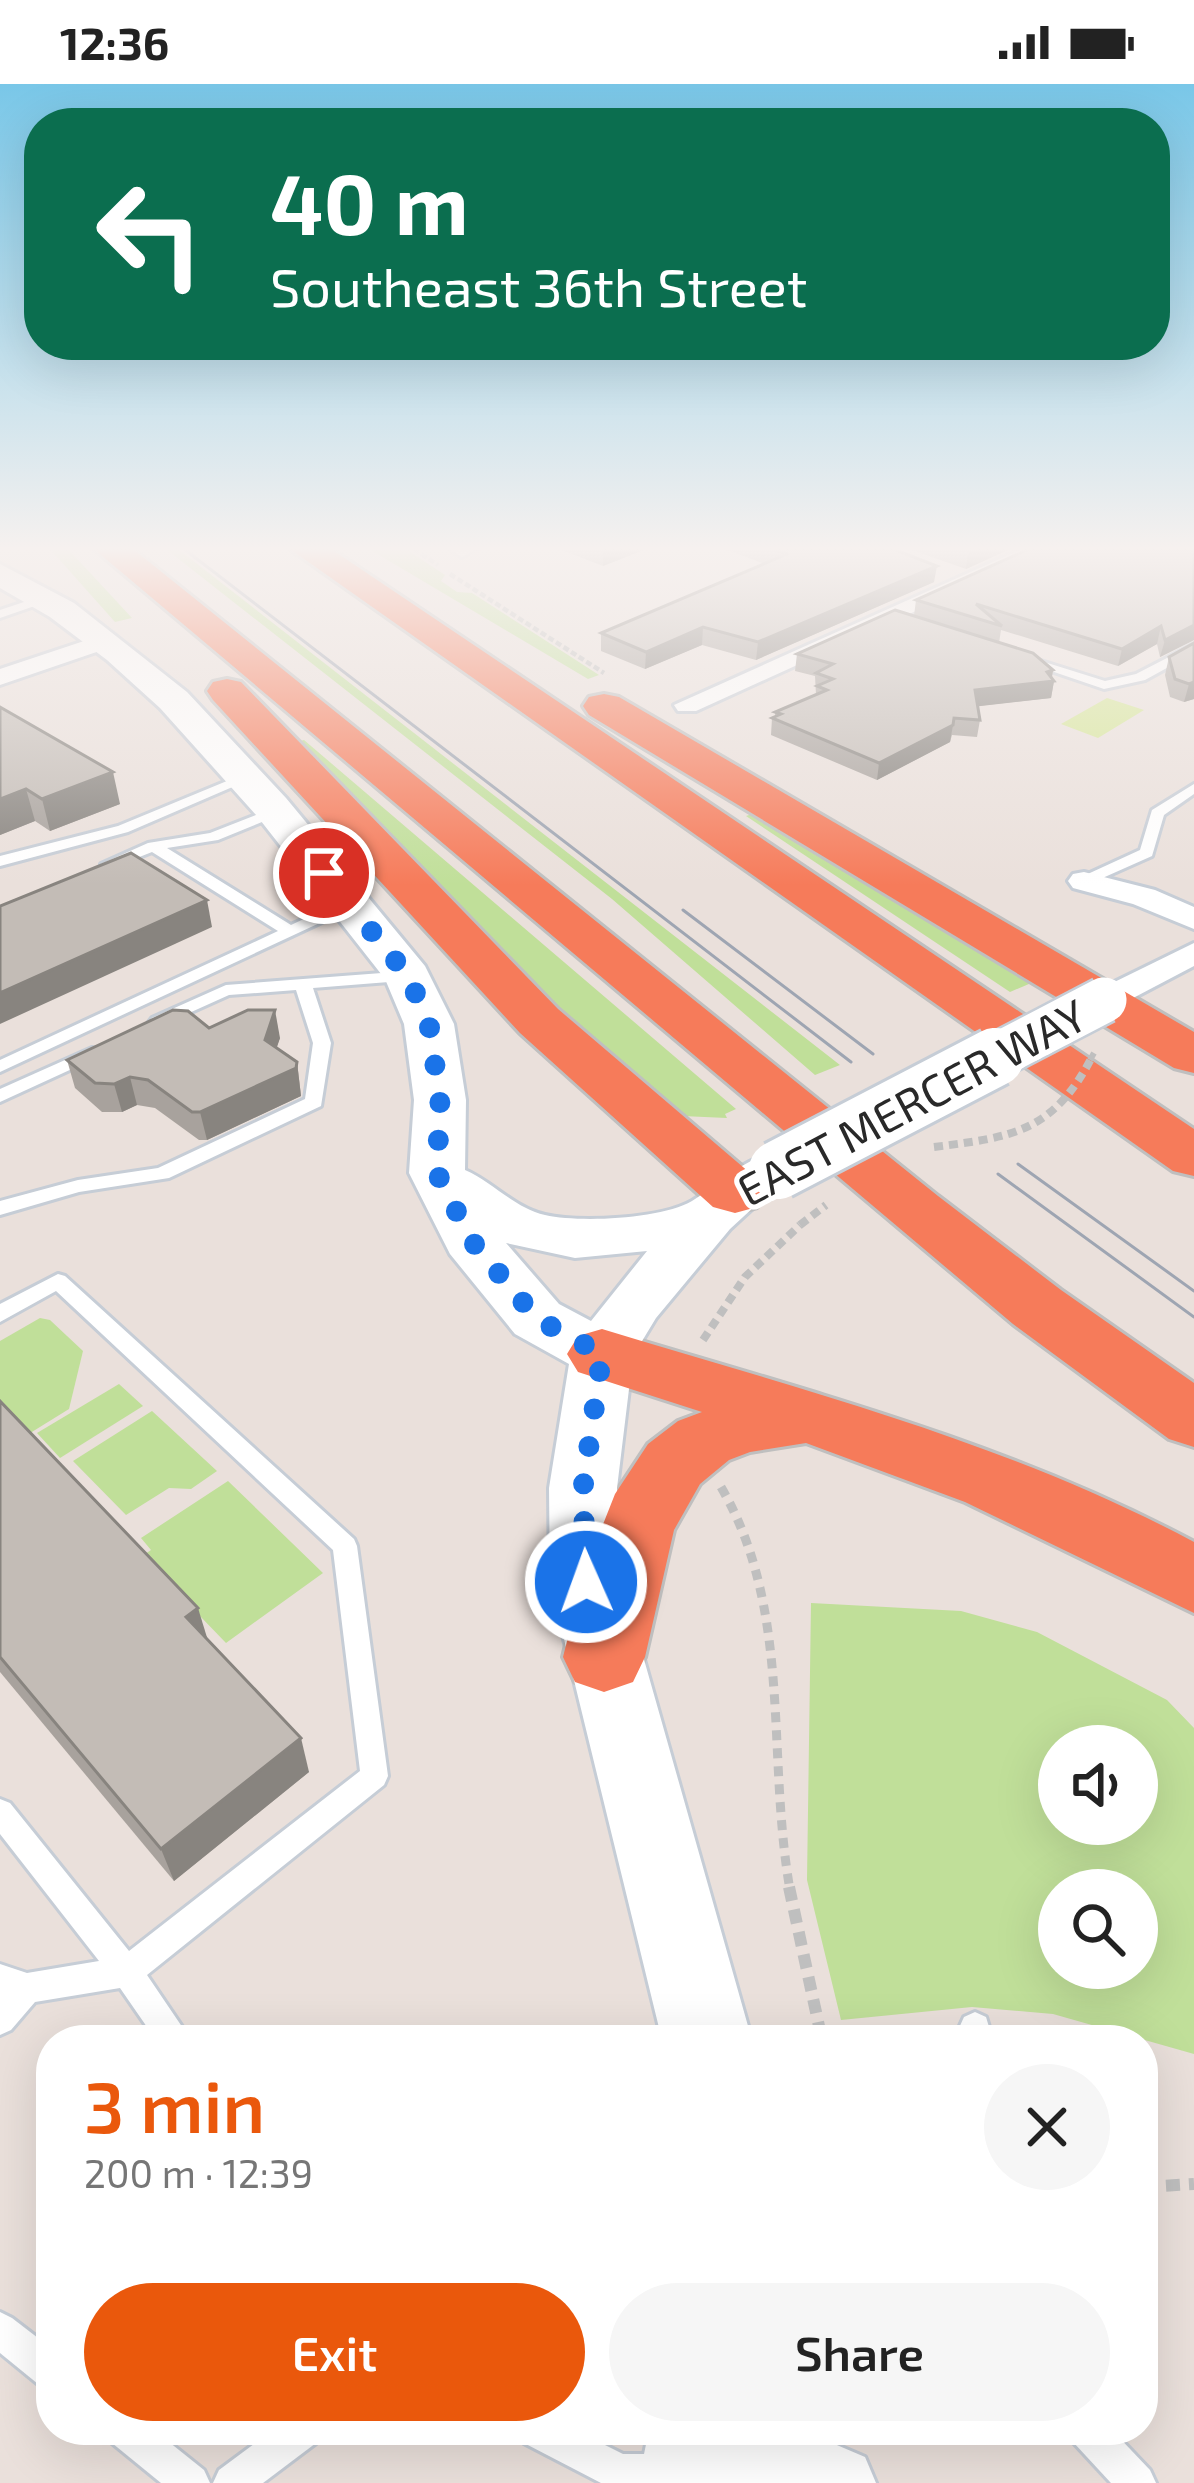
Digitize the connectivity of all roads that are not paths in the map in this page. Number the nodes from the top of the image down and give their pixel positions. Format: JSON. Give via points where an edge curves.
{"nodes":[{"id":1,"x":45,"y":661,"type":"edge"},
{"id":2,"x":128,"y":661,"type":"edge"},
{"id":3,"x":198,"y":661,"type":"edge"},
{"id":4,"x":246,"y":661,"type":"edge"},
{"id":5,"x":470,"y":661,"type":"edge"},
{"id":6,"x":522,"y":661,"type":"edge"},
{"id":7,"x":797,"y":661,"type":"edge"},
{"id":8,"x":1028,"y":661,"type":"edge"},
{"id":9,"x":1170,"y":661,"type":"edge"},
{"id":10,"x":0,"y":676,"type":"edge"},
{"id":11,"x":687,"y":705,"type":"dead end"},
{"id":12,"x":244,"y":779,"type":"junction"},
{"id":13,"x":1194,"y":788,"type":"edge"},
{"id":14,"x":274,"y":812,"type":"junction"},
{"id":15,"x":153,"y":846,"type":"junction"},
{"id":16,"x":0,"y":861,"type":"edge"},
{"id":17,"x":87,"y":873,"type":"edge"},
{"id":18,"x":1084,"y":881,"type":"joint"},
{"id":19,"x":348,"y":904,"type":"junction"},
{"id":20,"x":1194,"y":919,"type":"edge"},
{"id":21,"x":290,"y":931,"type":"junction"},
{"id":22,"x":1194,"y":953,"type":"edge"},
{"id":23,"x":408,"y":976,"type":"junction"},
{"id":24,"x":303,"y":985,"type":"junction"},
{"id":25,"x":1101,"y":1024,"type":"junction"},
{"id":26,"x":144,"y":1028,"type":"edge"},
{"id":27,"x":103,"y":1048,"type":"edge"},
{"id":28,"x":1194,"y":1056,"type":"edge"},
{"id":29,"x":0,"y":1067,"type":"edge"},
{"id":30,"x":0,"y":1096,"type":"edge"},
{"id":31,"x":1194,"y":1157,"type":"edge"},
{"id":32,"x":437,"y":1173,"type":"junction"},
{"id":33,"x":741,"y":1193,"type":"junction"},
{"id":34,"x":1,"y":1210,"type":"edge"},
{"id":35,"x":0,"y":1314,"type":"edge"},
{"id":36,"x":602,"y":1354,"type":"junction"},
{"id":37,"x":1194,"y":1420,"type":"edge"},
{"id":38,"x":828,"y":1423,"type":"junction"},
{"id":39,"x":1194,"y":1580,"type":"edge"},
{"id":40,"x":604,"y":1657,"type":"junction"},
{"id":41,"x":0,"y":1812,"type":"edge"},
{"id":42,"x":128,"y":1972,"type":"junction"},
{"id":43,"x":14,"y":1983,"type":"edge"},
{"id":44,"x":0,"y":2019,"type":"edge"},
{"id":45,"x":165,"y":2025,"type":"edge"},
{"id":46,"x":703,"y":2025,"type":"edge"},
{"id":47,"x":0,"y":2330,"type":"edge"},
{"id":48,"x":36,"y":2359,"type":"edge"},
{"id":49,"x":144,"y":2445,"type":"edge"},
{"id":50,"x":283,"y":2445,"type":"edge"},
{"id":51,"x":566,"y":2445,"type":"edge"},
{"id":52,"x":1102,"y":2445,"type":"edge"},
{"id":53,"x":695,"y":2462,"type":"edge"},
{"id":54,"x":191,"y":2483,"type":"edge"},
{"id":55,"x":232,"y":2483,"type":"edge"},
{"id":56,"x":839,"y":2483,"type":"edge"},
{"id":57,"x":1137,"y":2483,"type":"edge"}],
"edges":[{"from":1,"to":10,"type":"street"},
{"from":2,"to":12,"type":"street"},
{"from":3,"to":33,"type":"highway","via":[[539,1021]]},
{"from":4,"to":37,"type":"highway","via":[[933,1225]]},
{"from":5,"to":31,"type":"highway"},
{"from":6,"to":25,"type":"highway"},
{"from":7,"to":11,"type":"street"},
{"from":8,"to":9,"type":"lane","via":[[1104,685],[1134,681]]},
{"from":12,"to":14,"type":"street"},
{"from":12,"to":16,"type":"lane","via":[[123,830]]},
{"from":13,"to":18,"type":"lane","via":[[1157,813],[1147,853]]},
{"from":14,"to":15,"type":"lane","via":[[213,837]]},
{"from":14,"to":19,"type":"street"},
{"from":15,"to":17,"type":"lane"},
{"from":15,"to":21,"type":"lane"},
{"from":18,"to":20,"type":"street"},
{"from":19,"to":21,"type":"lane"},
{"from":19,"to":23,"type":"street"},
{"from":21,"to":29,"type":"lane"},
{"from":22,"to":25,"type":"street","name":"EAST MERCER WAY"},
{"from":23,"to":24,"type":"lane"},
{"from":23,"to":32,"type":"street","via":[[429,1024],[440,1100]]},
{"from":24,"to":26,"type":"lane","via":[[226,989]]},
{"from":24,"to":34,"type":"lane","via":[[322,1043],[314,1102],[162,1174],[78,1186]]},
{"from":25,"to":28,"type":"highway"},
{"from":25,"to":33,"type":"street","name":"EAST MERCER WAY","bridge":true},
{"from":27,"to":30,"type":"lane"},
{"from":32,"to":33,"type":"street","via":[[483,1212],[552,1238],[611,1239]]},
{"from":32,"to":36,"type":"street","via":[[471,1240],[537,1319]]},
{"from":33,"to":36,"type":"street","name":"EAST MERCER WAY","via":[[635,1303]]},
{"from":35,"to":42,"type":"lane","via":[[58,1281],[345,1546],[374,1776]]},
{"from":36,"to":38,"type":"highway"},
{"from":36,"to":40,"type":"street","name":"EAST MERCER WAY","via":[[583,1488],[586,1582]]},
{"from":38,"to":39,"type":"highway","via":[[1023,1492]]},
{"from":38,"to":40,"type":"highway","via":[[750,1424],[700,1443],[663,1471],[643,1505]]},
{"from":40,"to":46,"type":"street","name":"EAST MERCER WAY"},
{"from":41,"to":42,"type":"lane"},
{"from":42,"to":43,"type":"lane"},
{"from":42,"to":45,"type":"lane"},
{"from":43,"to":44,"type":"lane"},
{"from":47,"to":48,"type":"lane"},
{"from":49,"to":54,"type":"lane"},
{"from":50,"to":55,"type":"lane"},
{"from":51,"to":53,"type":"lane","via":[[620,2473]]},
{"from":52,"to":57,"type":"lane"},
{"from":53,"to":56,"type":"street","via":[[811,2471]]}]}
